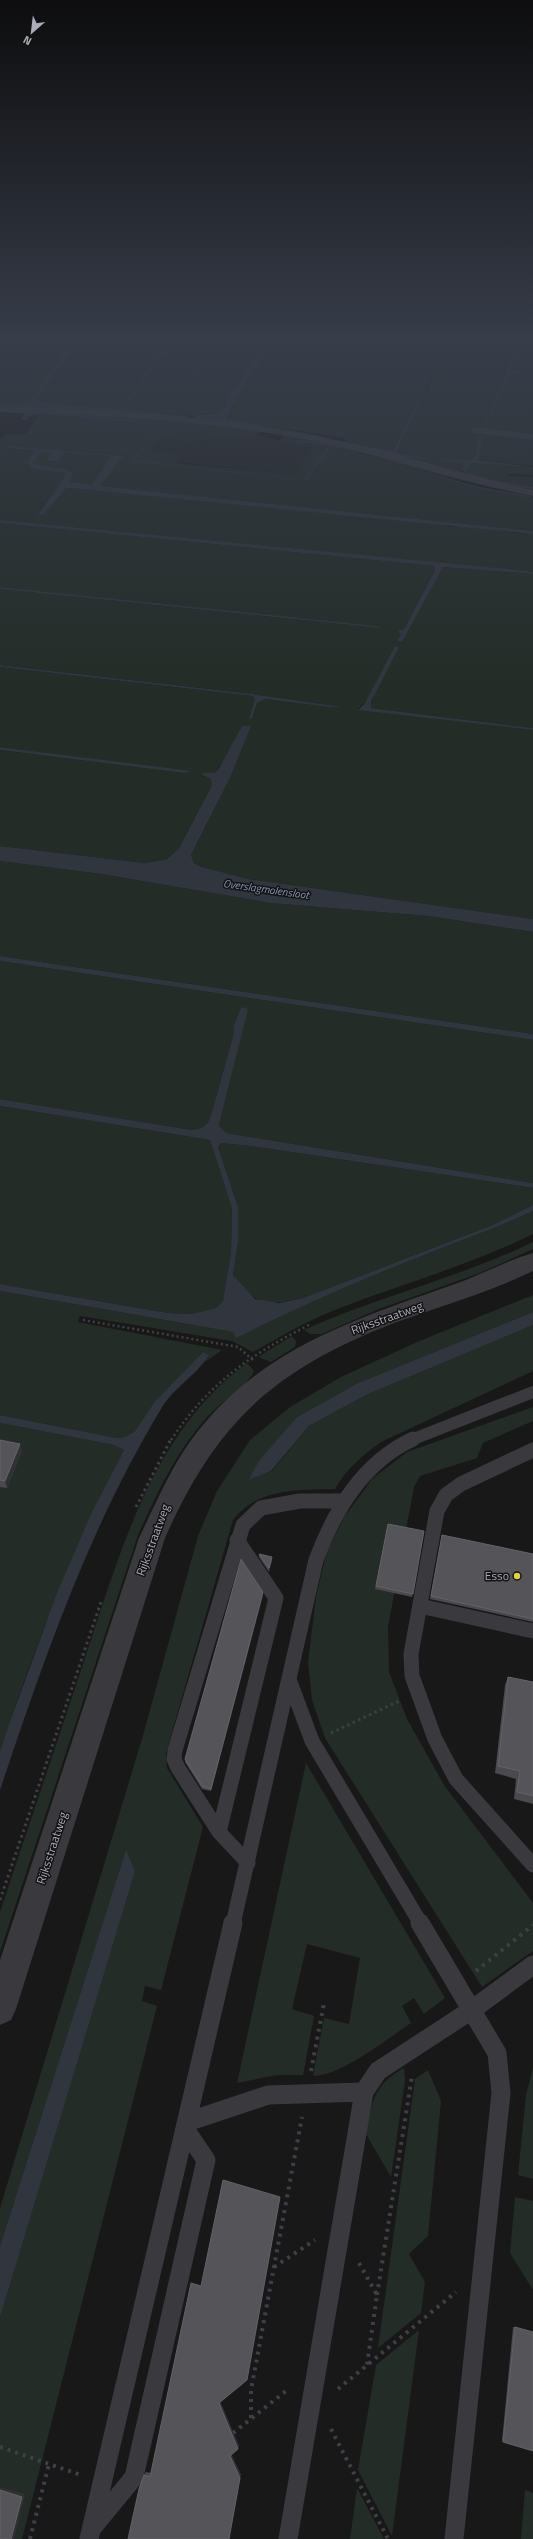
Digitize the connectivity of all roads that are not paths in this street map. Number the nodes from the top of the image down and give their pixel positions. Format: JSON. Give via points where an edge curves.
{"nodes":[{"id":1,"x":382,"y":456,"type":"edge"},
{"id":2,"x":533,"y":493,"type":"edge"},
{"id":3,"x":533,"y":1261,"type":"edge"},
{"id":4,"x":533,"y":1392,"type":"edge"},
{"id":5,"x":533,"y":1450,"type":"edge"},
{"id":6,"x":344,"y":1501,"type":"junction"},
{"id":7,"x":237,"y":1540,"type":"junction"},
{"id":8,"x":420,"y":1606,"type":"junction"},
{"id":9,"x":533,"y":1631,"type":"edge"},
{"id":10,"x":290,"y":1682,"type":"junction"},
{"id":11,"x":219,"y":1832,"type":"junction"},
{"id":12,"x":248,"y":1863,"type":"junction"},
{"id":13,"x":533,"y":1865,"type":"edge"},
{"id":14,"x":533,"y":1965,"type":"edge"},
{"id":15,"x":0,"y":2009,"type":"edge"},
{"id":16,"x":473,"y":2009,"type":"junction"},
{"id":17,"x":364,"y":2092,"type":"junction"},
{"id":18,"x":186,"y":2125,"type":"junction"},
{"id":19,"x":90,"y":2534,"type":"edge"},
{"id":20,"x":288,"y":2539,"type":"edge"},
{"id":21,"x":454,"y":2539,"type":"edge"}],
"edges":[{"from":1,"to":2,"type":"street","via":[[487,484]]},
{"from":3,"to":15,"type":"street","name":"Rijksstraatweg","via":[[466,1289],[350,1331],[272,1375],[244,1395],[213,1428],[168,1500],[152,1538]]},
{"from":4,"to":6,"type":"lane","via":[[402,1445],[369,1469]]},
{"from":5,"to":8,"type":"lane","via":[[461,1484],[446,1495],[437,1511]]},
{"from":6,"to":7,"type":"lane","via":[[300,1501],[261,1508],[242,1525]]},
{"from":6,"to":10,"type":"lane","via":[[330,1522],[319,1548]]},
{"from":7,"to":11,"type":"lane","via":[[276,1598]]},
{"from":7,"to":11,"type":"lane","via":[[174,1759]]},
{"from":8,"to":9,"type":"lane"},
{"from":8,"to":13,"type":"lane","via":[[411,1654],[412,1676],[435,1739],[456,1779]]},
{"from":10,"to":12,"type":"lane"},
{"from":10,"to":16,"type":"lane","via":[[312,1741]]},
{"from":11,"to":12,"type":"lane"},
{"from":12,"to":18,"type":"lane"},
{"from":14,"to":16,"type":"lane"},
{"from":16,"to":17,"type":"lane","via":[[378,2072]]},
{"from":16,"to":21,"type":"lane","via":[[497,2053],[501,2093]]},
{"from":17,"to":18,"type":"lane","via":[[268,2095]]},
{"from":17,"to":20,"type":"lane"},
{"from":18,"to":19,"type":"lane"},
{"from":18,"to":19,"type":"lane","via":[[206,2160],[134,2477]]}]}
